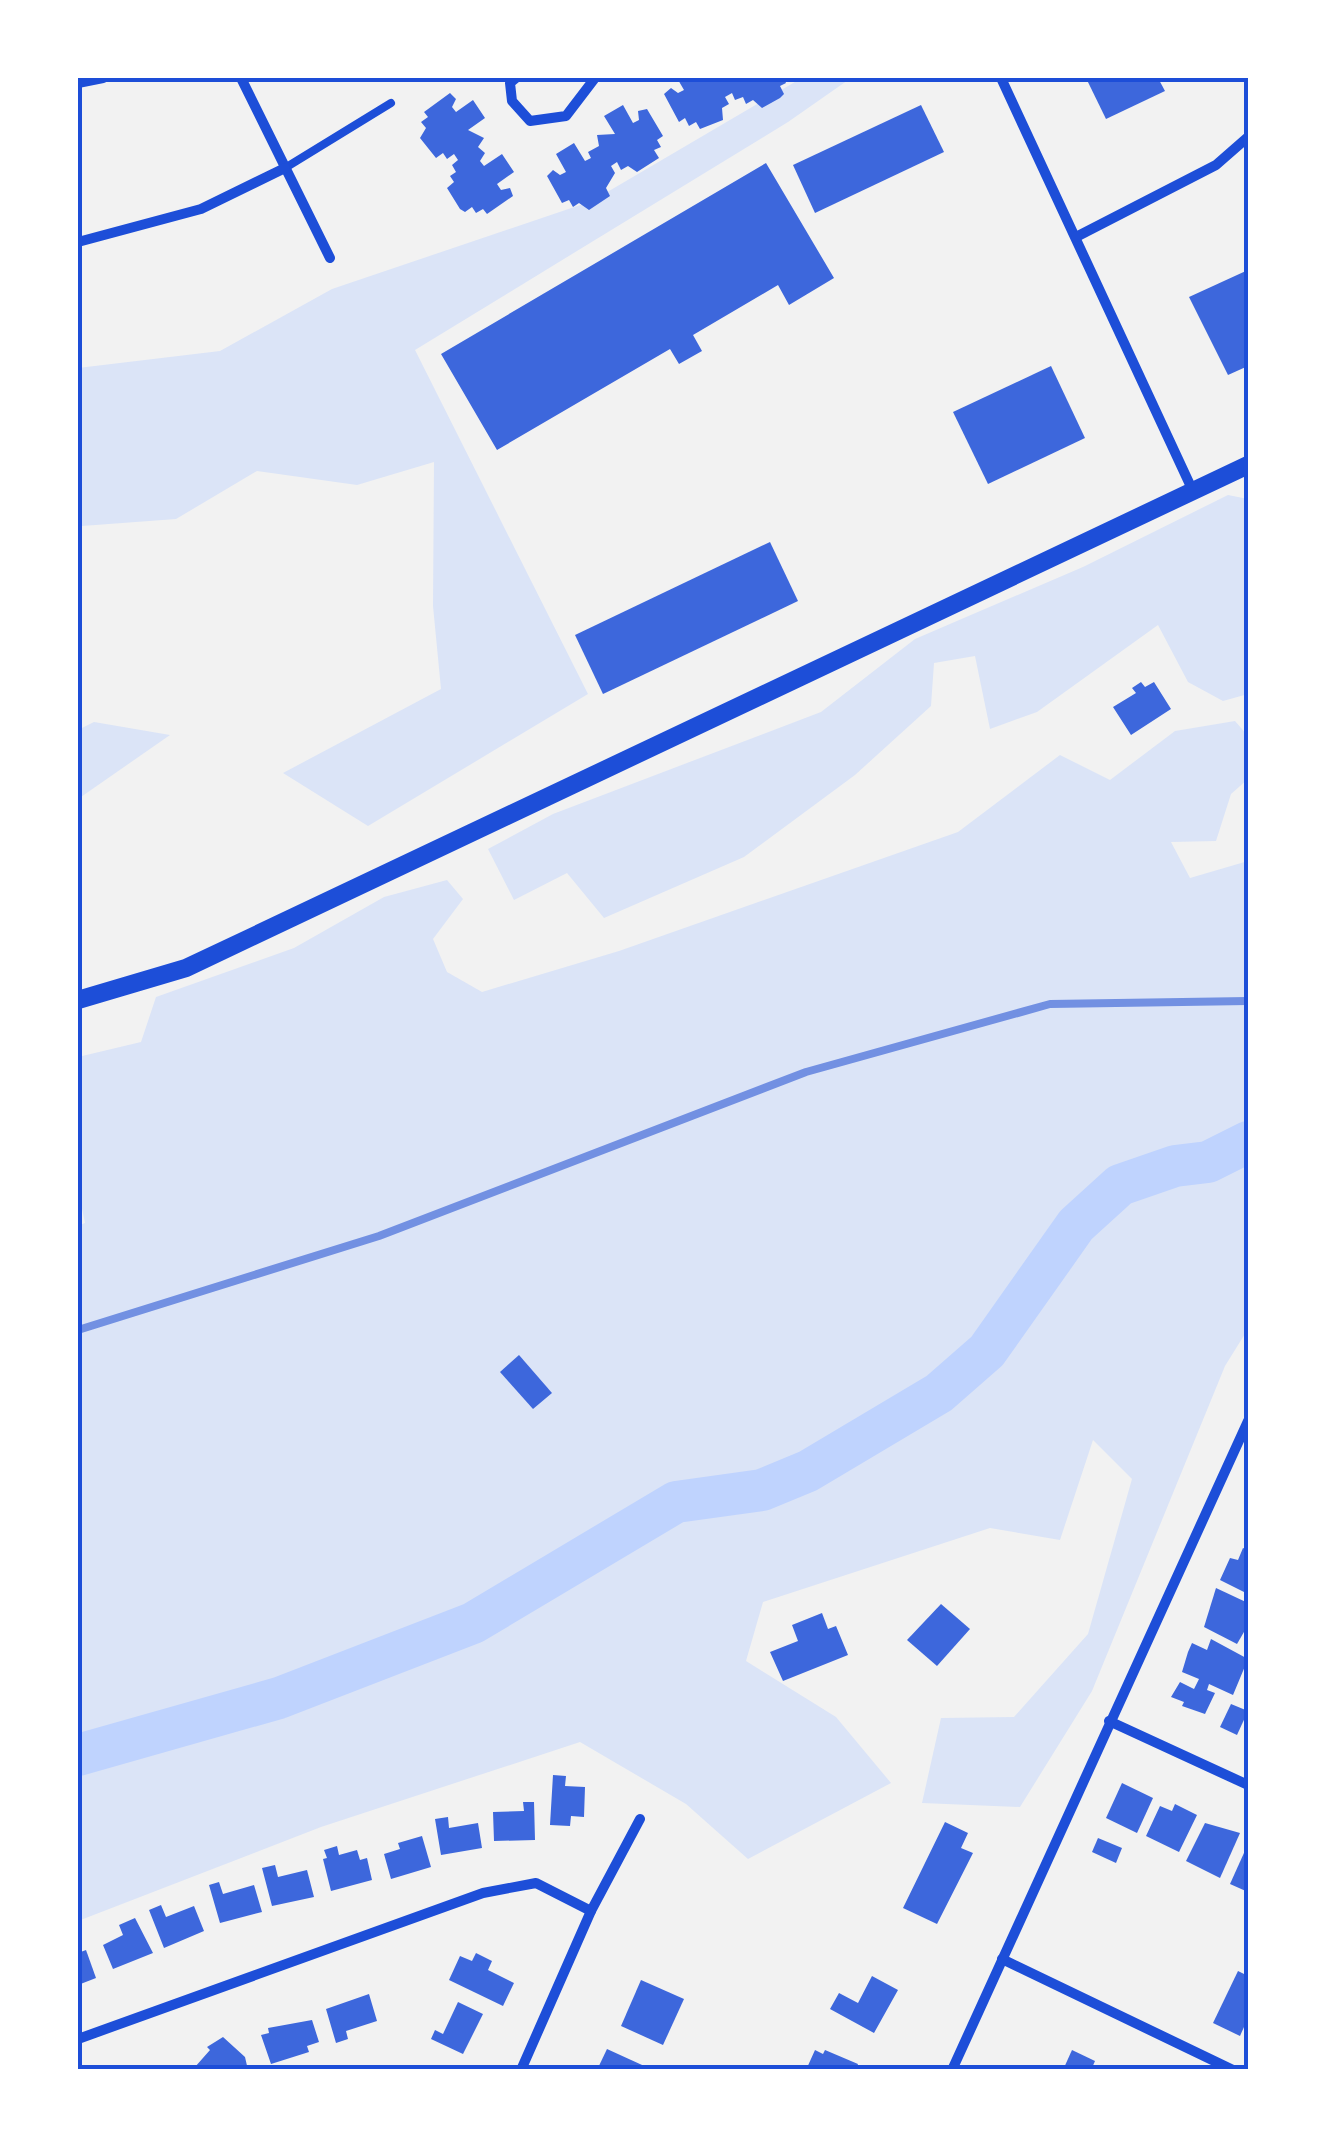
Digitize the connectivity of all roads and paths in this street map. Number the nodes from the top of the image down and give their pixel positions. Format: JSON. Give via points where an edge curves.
{"nodes":[{"id":1,"x":103,"y":78,"type":"edge"},
{"id":2,"x":241,"y":78,"type":"edge"},
{"id":3,"x":516,"y":78,"type":"edge"},
{"id":4,"x":596,"y":78,"type":"edge"},
{"id":5,"x":1002,"y":78,"type":"edge"},
{"id":6,"x":78,"y":83,"type":"edge"},
{"id":7,"x":391,"y":103,"type":"dead end"},
{"id":8,"x":1248,"y":137,"type":"edge"},
{"id":9,"x":286,"y":168,"type":"junction"},
{"id":10,"x":1076,"y":237,"type":"junction"},
{"id":11,"x":78,"y":242,"type":"edge"},
{"id":12,"x":330,"y":258,"type":"dead end"},
{"id":13,"x":1248,"y":465,"type":"edge"},
{"id":14,"x":1192,"y":489,"type":"junction"},
{"id":15,"x":78,"y":1000,"type":"edge"},
{"id":16,"x":1248,"y":1421,"type":"edge"},
{"id":17,"x":1109,"y":1721,"type":"junction"},
{"id":18,"x":1248,"y":1786,"type":"edge"},
{"id":19,"x":640,"y":1820,"type":"dead end"},
{"id":20,"x":591,"y":1911,"type":"junction"},
{"id":21,"x":1002,"y":1959,"type":"junction"},
{"id":22,"x":78,"y":2038,"type":"edge"},
{"id":23,"x":520,"y":2070,"type":"edge"},
{"id":24,"x":952,"y":2070,"type":"edge"},
{"id":25,"x":1233,"y":2070,"type":"edge"}],
"edges":[{"from":1,"to":6,"type":"street"},
{"from":2,"to":9,"type":"street"},
{"from":3,"to":4,"type":"street","via":[[510,82],[512,101],[530,120],[566,116]]},
{"from":5,"to":10,"type":"street"},
{"from":7,"to":9,"type":"lane"},
{"from":8,"to":10,"type":"street","via":[[1216,165]]},
{"from":9,"to":11,"type":"street","via":[[200,209]]},
{"from":9,"to":12,"type":"street"},
{"from":10,"to":14,"type":"street"},
{"from":13,"to":14,"type":"street"},
{"from":14,"to":15,"type":"street","via":[[186,968]]},
{"from":16,"to":17,"type":"street"},
{"from":17,"to":18,"type":"street"},
{"from":17,"to":21,"type":"street"},
{"from":19,"to":20,"type":"street"},
{"from":20,"to":22,"type":"street","via":[[536,1883],[483,1894]]},
{"from":20,"to":23,"type":"street"},
{"from":21,"to":24,"type":"street"},
{"from":21,"to":25,"type":"street"}]}
